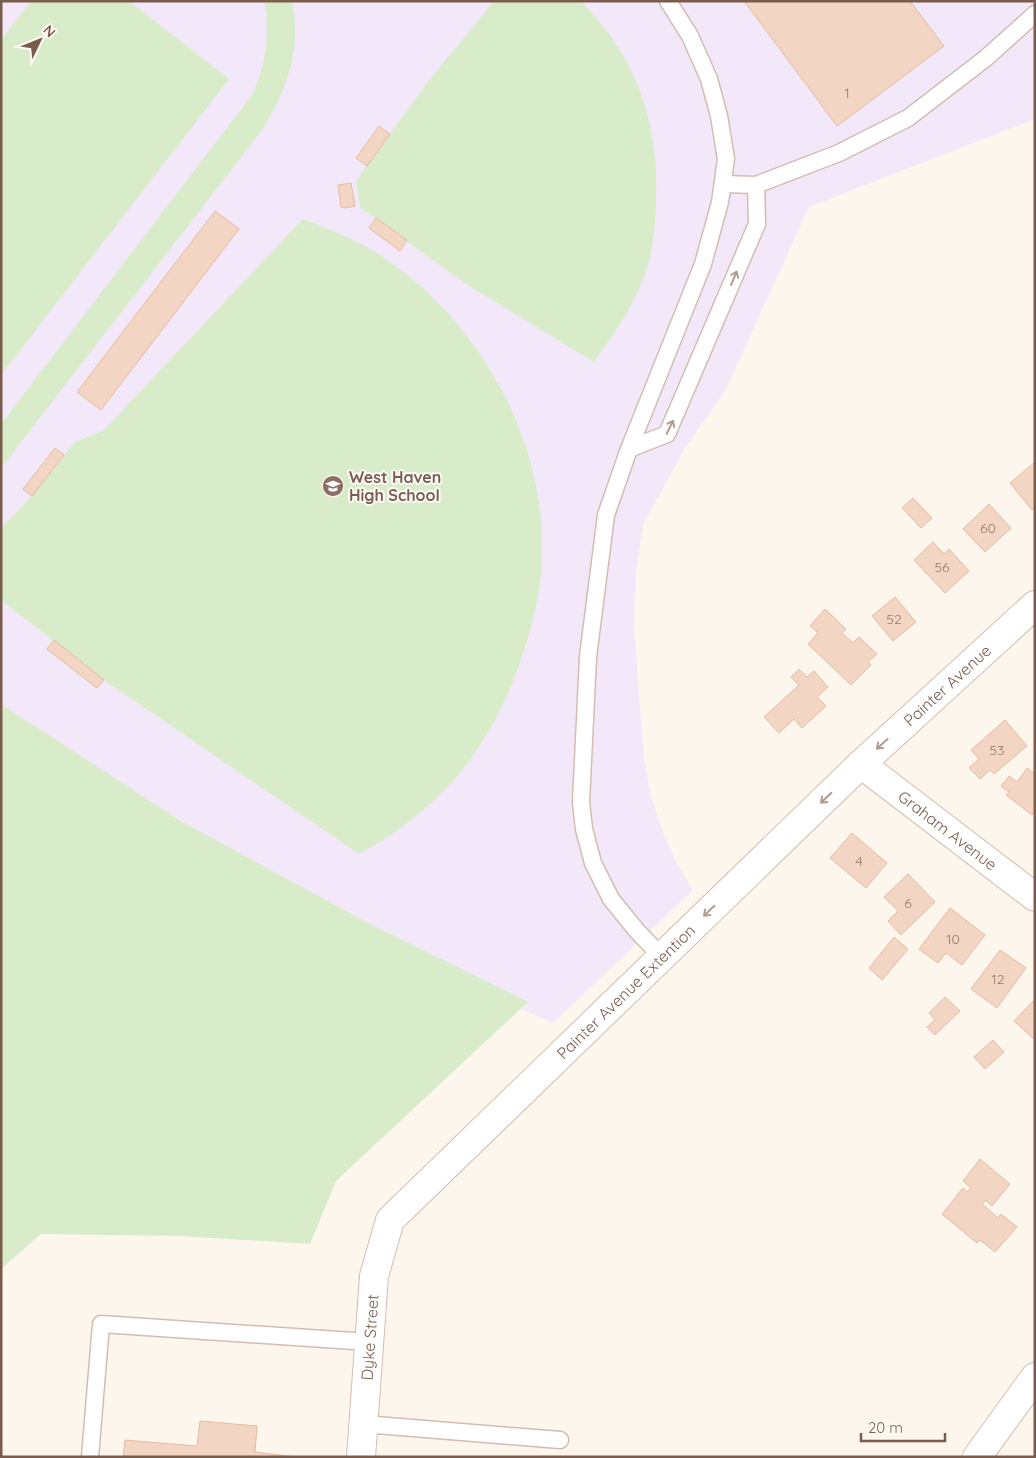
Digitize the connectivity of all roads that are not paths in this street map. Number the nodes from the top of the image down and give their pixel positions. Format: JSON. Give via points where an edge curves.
{"nodes":[{"id":1,"x":668,"y":1,"type":"edge"},
{"id":2,"x":1035,"y":14,"type":"edge"},
{"id":3,"x":723,"y":184,"type":"junction"},
{"id":4,"x":756,"y":185,"type":"junction"},
{"id":5,"x":629,"y":449,"type":"junction"},
{"id":6,"x":1035,"y":605,"type":"edge"},
{"id":7,"x":861,"y":764,"type":"junction"},
{"id":8,"x":1035,"y":897,"type":"edge"},
{"id":9,"x":662,"y":957,"type":"junction"},
{"id":10,"x":390,"y":1220,"type":"joint"},
{"id":11,"x":369,"y":1342,"type":"junction"},
{"id":12,"x":1035,"y":1377,"type":"edge"},
{"id":13,"x":364,"y":1424,"type":"junction"},
{"id":14,"x":560,"y":1440,"type":"dead end"},
{"id":15,"x":90,"y":1457,"type":"edge"},
{"id":16,"x":361,"y":1457,"type":"edge"},
{"id":17,"x":977,"y":1457,"type":"edge"}],
"edges":[{"from":1,"to":3,"type":"lane","via":[[690,36],[709,79],[726,159]]},
{"from":2,"to":4,"type":"lane","via":[[986,58],[908,118],[840,153]]},
{"from":3,"to":4,"type":"lane"},
{"from":3,"to":5,"type":"lane","via":[[703,264]]},
{"from":5,"to":4,"type":"lane","one_way":true,"via":[[667,434],[757,224]]},
{"from":5,"to":9,"type":"lane","via":[[606,515],[595,588],[581,802],[584,829],[596,870],[611,899]]},
{"from":6,"to":7,"type":"street","name":"Painter Avenue","one_way":true},
{"from":7,"to":8,"type":"street","name":"Graham Avenue"},
{"from":7,"to":9,"type":"street","name":"Painter Avenue Extention","one_way":true},
{"from":9,"to":10,"type":"street","name":"Painter Avenue Extention"},
{"from":10,"to":11,"type":"street","name":"Dyke Street","via":[[374,1276]]},
{"from":11,"to":13,"type":"street","name":"Dyke Street"},
{"from":11,"to":15,"type":"lane","via":[[101,1324]]},
{"from":12,"to":17,"type":"street"},
{"from":13,"to":14,"type":"lane"},
{"from":13,"to":16,"type":"street","name":"Dyke Street"}]}
